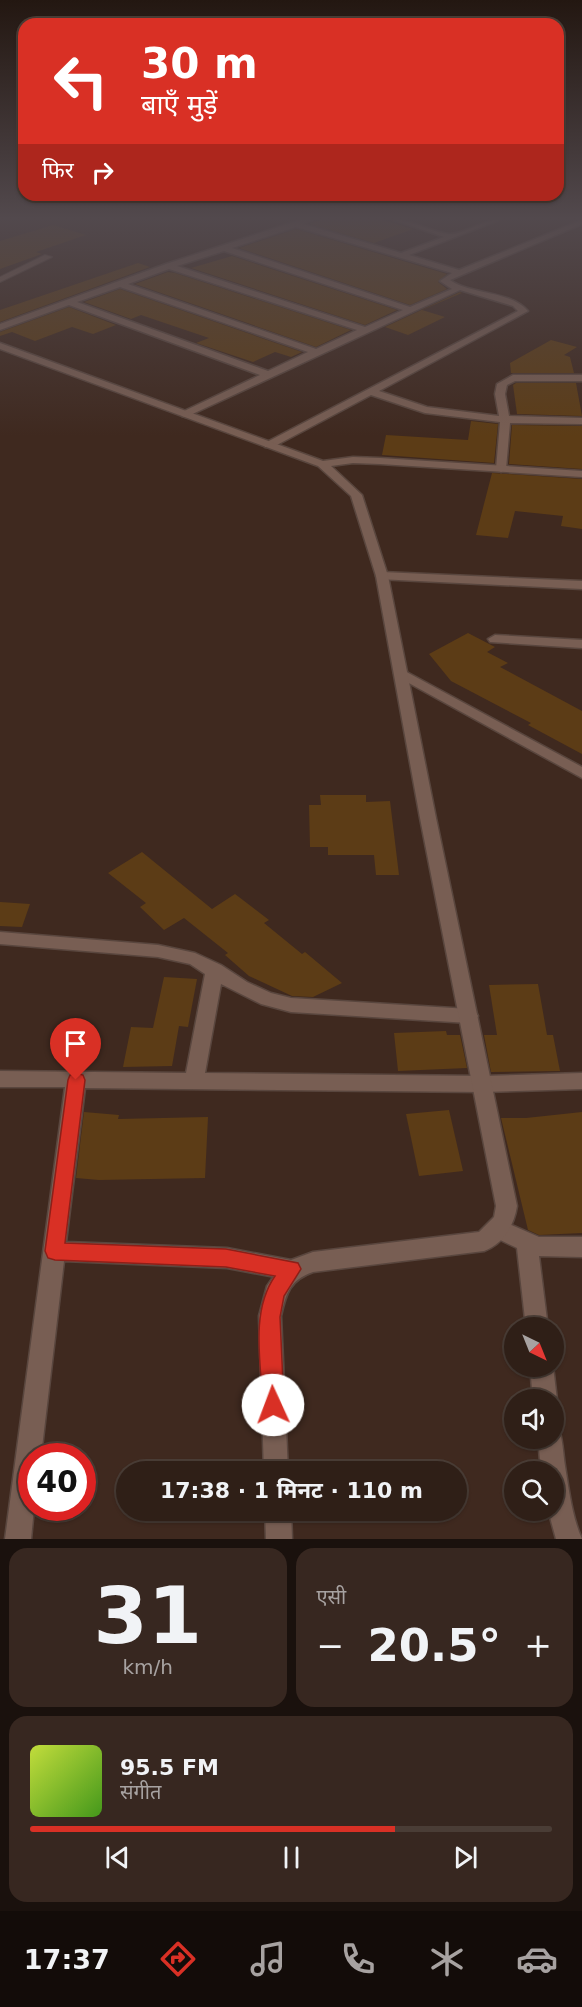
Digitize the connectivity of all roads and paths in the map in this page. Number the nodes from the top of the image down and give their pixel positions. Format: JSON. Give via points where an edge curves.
{"nodes":[{"id":1,"x":98,"y":292,"type":"edge"},
{"id":2,"x":143,"y":292,"type":"edge"},
{"id":3,"x":248,"y":292,"type":"edge"},
{"id":4,"x":356,"y":292,"type":"edge"},
{"id":5,"x":447,"y":292,"type":"edge"},
{"id":6,"x":474,"y":292,"type":"edge"},
{"id":7,"x":69,"y":302,"type":"junction"},
{"id":8,"x":411,"y":310,"type":"junction"},
{"id":9,"x":0,"y":327,"type":"edge"},
{"id":10,"x":365,"y":330,"type":"junction"},
{"id":11,"x":0,"y":346,"type":"edge"},
{"id":12,"x":316,"y":352,"type":"junction"},
{"id":13,"x":268,"y":375,"type":"junction"},
{"id":14,"x":582,"y":378,"type":"edge"},
{"id":15,"x":372,"y":392,"type":"junction"},
{"id":16,"x":186,"y":414,"type":"junction"},
{"id":17,"x":505,"y":421,"type":"junction"},
{"id":18,"x":582,"y":421,"type":"edge"},
{"id":19,"x":269,"y":445,"type":"junction"},
{"id":20,"x":322,"y":464,"type":"junction"},
{"id":21,"x":501,"y":469,"type":"junction"},
{"id":22,"x":582,"y":474,"type":"edge"},
{"id":23,"x":382,"y":576,"type":"junction"},
{"id":24,"x":582,"y":585,"type":"edge"},
{"id":25,"x":495,"y":639,"type":"dead end"},
{"id":26,"x":582,"y":644,"type":"edge"},
{"id":27,"x":401,"y":673,"type":"junction"},
{"id":28,"x":582,"y":773,"type":"edge"},
{"id":29,"x":0,"y":938,"type":"edge"},
{"id":30,"x":215,"y":970,"type":"junction"},
{"id":31,"x":469,"y":1016,"type":"junction"},
{"id":32,"x":0,"y":1079,"type":"edge"},
{"id":33,"x":76,"y":1080,"type":"junction"},
{"id":34,"x":582,"y":1081,"type":"edge"},
{"id":35,"x":194,"y":1082,"type":"junction"},
{"id":36,"x":483,"y":1084,"type":"junction"},
{"id":37,"x":500,"y":1229,"type":"junction"},
{"id":38,"x":527,"y":1245,"type":"junction"},
{"id":39,"x":582,"y":1248,"type":"edge"},
{"id":40,"x":55,"y":1251,"type":"junction"},
{"id":41,"x":291,"y":1269,"type":"junction"},
{"id":42,"x":536,"y":1317,"type":"edge"},
{"id":43,"x":276,"y":1461,"type":"edge"},
{"id":44,"x":278,"y":1521,"type":"edge"},
{"id":45,"x":563,"y":1521,"type":"edge"},
{"id":46,"x":18,"y":1539,"type":"edge"},
{"id":47,"x":279,"y":1539,"type":"edge"},
{"id":48,"x":569,"y":1539,"type":"edge"}],
"edges":[{"from":1,"to":7,"type":"street"},
{"from":2,"to":12,"type":"street"},
{"from":3,"to":10,"type":"street"},
{"from":4,"to":8,"type":"street"},
{"from":5,"to":8,"type":"street"},
{"from":6,"to":15,"type":"street","via":[[516,304],[524,311]]},
{"from":7,"to":9,"type":"street"},
{"from":7,"to":13,"type":"street"},
{"from":8,"to":10,"type":"street"},
{"from":10,"to":12,"type":"street"},
{"from":11,"to":16,"type":"street"},
{"from":12,"to":13,"type":"street"},
{"from":13,"to":16,"type":"street"},
{"from":14,"to":17,"type":"street","via":[[506,380],[500,394]]},
{"from":15,"to":17,"type":"street","via":[[425,410]]},
{"from":15,"to":19,"type":"street"},
{"from":16,"to":19,"type":"street"},
{"from":17,"to":18,"type":"street"},
{"from":17,"to":21,"type":"street"},
{"from":19,"to":20,"type":"street"},
{"from":20,"to":21,"type":"street","via":[[353,460]]},
{"from":20,"to":23,"type":"street","via":[[356,495]]},
{"from":21,"to":22,"type":"street"},
{"from":23,"to":24,"type":"street"},
{"from":23,"to":27,"type":"street"},
{"from":25,"to":26,"type":"street"},
{"from":27,"to":28,"type":"street"},
{"from":27,"to":31,"type":"street"},
{"from":29,"to":30,"type":"street","via":[[159,951],[195,959]]},
{"from":30,"to":31,"type":"street","via":[[267,999],[291,1005]]},
{"from":30,"to":35,"type":"street"},
{"from":31,"to":36,"type":"street"},
{"from":32,"to":33,"type":"street"},
{"from":33,"to":35,"type":"street"},
{"from":33,"to":40,"type":"street"},
{"from":34,"to":36,"type":"street"},
{"from":35,"to":36,"type":"street"},
{"from":36,"to":37,"type":"street","via":[[507,1199],[507,1213]]},
{"from":37,"to":38,"type":"street"},
{"from":37,"to":41,"type":"street","via":[[484,1241],[313,1262]]},
{"from":38,"to":39,"type":"street"},
{"from":38,"to":42,"type":"street"},
{"from":40,"to":41,"type":"street","via":[[226,1258]]},
{"from":40,"to":46,"type":"street"},
{"from":41,"to":43,"type":"street","via":[[275,1293],[270,1317]]},
{"from":44,"to":47,"type":"street"},
{"from":45,"to":48,"type":"street"}]}
